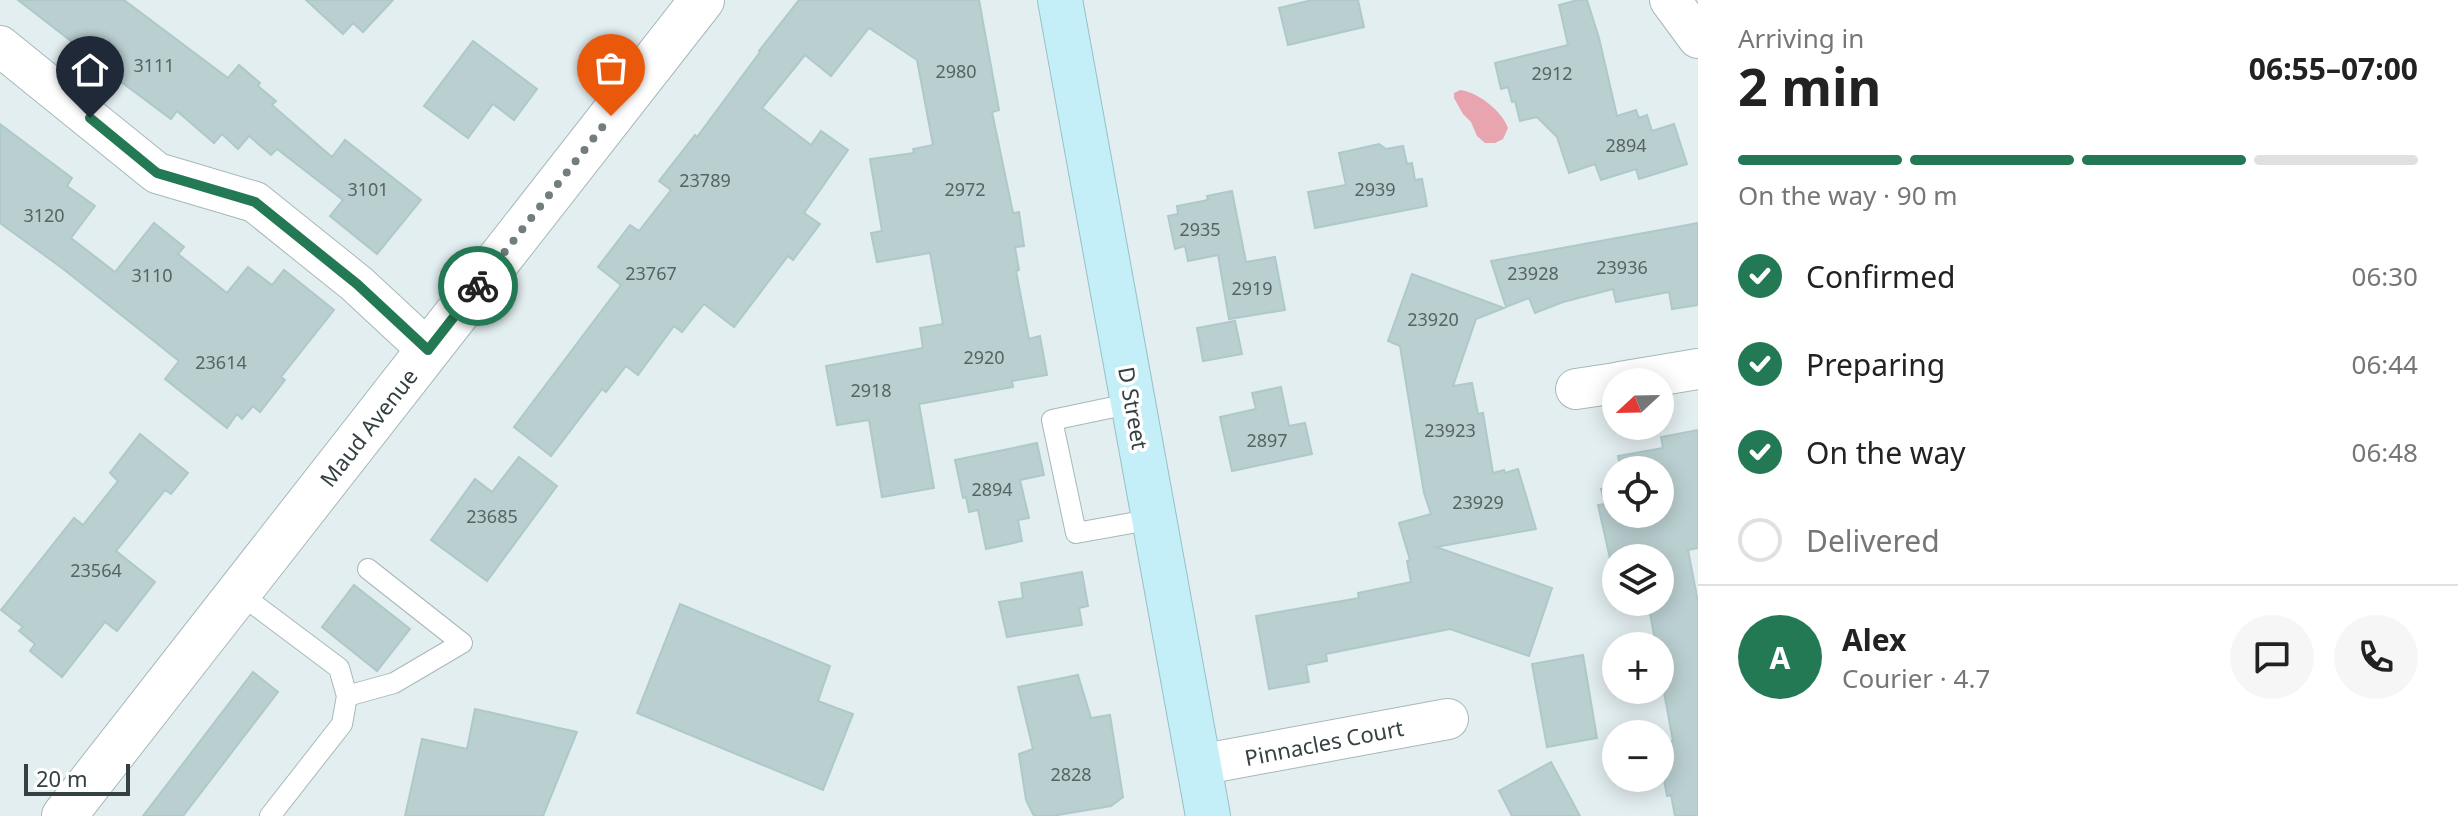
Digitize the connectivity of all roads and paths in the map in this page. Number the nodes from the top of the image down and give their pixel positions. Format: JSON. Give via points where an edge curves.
{"nodes":[{"id":1,"x":702,"y":0,"type":"edge"},
{"id":2,"x":1060,"y":0,"type":"edge"},
{"id":3,"x":1670,"y":0,"type":"edge"},
{"id":4,"x":1698,"y":38,"type":"edge"},
{"id":5,"x":0,"y":46,"type":"edge"},
{"id":6,"x":428,"y":350,"type":"junction"},
{"id":7,"x":1698,"y":369,"type":"edge"},
{"id":8,"x":1674,"y":373,"type":"edge"},
{"id":9,"x":1602,"y":385,"type":"edge"},
{"id":10,"x":1576,"y":389,"type":"dead end"},
{"id":11,"x":1133,"y":403,"type":"junction"},
{"id":12,"x":1154,"y":519,"type":"junction"},
{"id":13,"x":368,"y":569,"type":"dead end"},
{"id":14,"x":239,"y":593,"type":"junction"},
{"id":15,"x":347,"y":696,"type":"junction"},
{"id":16,"x":1448,"y":719,"type":"dead end"},
{"id":17,"x":1199,"y":765,"type":"junction"},
{"id":18,"x":64,"y":816,"type":"edge"},
{"id":19,"x":270,"y":816,"type":"edge"},
{"id":20,"x":1208,"y":816,"type":"edge"}],
"edges":[{"from":1,"to":6,"type":"street","name":"Maud Avenue"},
{"from":2,"to":11,"type":"main road","name":"D Street"},
{"from":3,"to":4,"type":"street"},
{"from":5,"to":6,"type":"street","via":[[157,173],[255,202]]},
{"from":6,"to":14,"type":"street","name":"Maud Avenue"},
{"from":7,"to":8,"type":"street"},
{"from":9,"to":10,"type":"street"},
{"from":11,"to":12,"type":"main road","name":"D Street"},
{"from":11,"to":12,"type":"lane","via":[[1052,420],[1076,533]]},
{"from":12,"to":17,"type":"main road","name":"D Street"},
{"from":13,"to":15,"type":"lane","via":[[462,643],[394,683]]},
{"from":14,"to":15,"type":"lane","via":[[339,668]]},
{"from":14,"to":18,"type":"street","name":"Maud Avenue"},
{"from":15,"to":19,"type":"lane","via":[[342,724]]},
{"from":16,"to":17,"type":"street","name":"Pinnacles Court"},
{"from":17,"to":20,"type":"main road","name":"D Street"}]}
